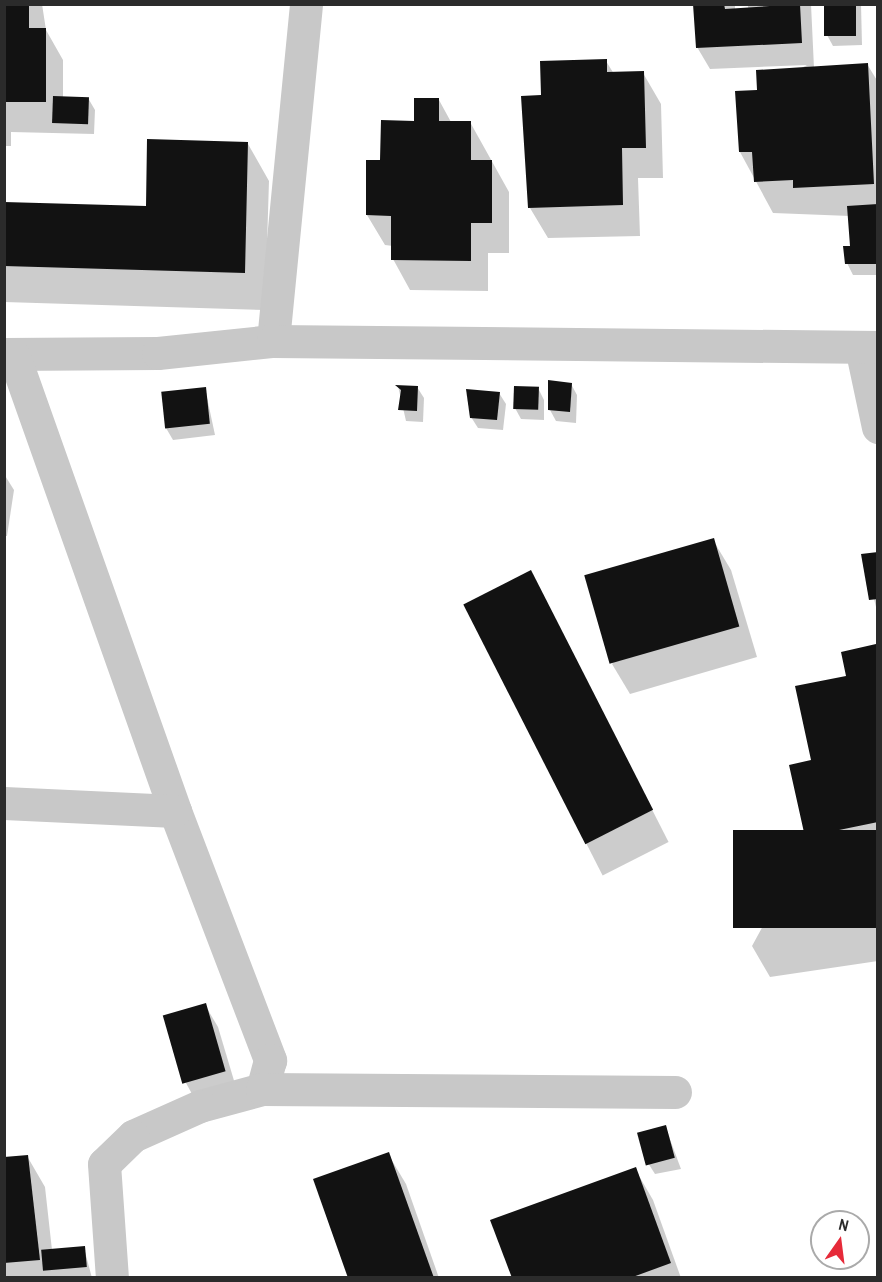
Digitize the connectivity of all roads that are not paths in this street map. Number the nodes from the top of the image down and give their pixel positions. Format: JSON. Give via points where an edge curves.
{"nodes":[{"id":1,"x":306,"y":4,"type":"edge"},
{"id":2,"x":273,"y":341,"type":"junction"},
{"id":3,"x":869,"y":347,"type":"edge"},
{"id":4,"x":9,"y":355,"type":"edge"},
{"id":5,"x":878,"y":427,"type":"edge"},
{"id":6,"x":4,"y":803,"type":"edge"},
{"id":7,"x":175,"y":811,"type":"junction"},
{"id":8,"x":262,"y":1089,"type":"junction"},
{"id":9,"x":675,"y":1092,"type":"dead end"},
{"id":10,"x":112,"y":1278,"type":"edge"}],
"edges":[{"from":1,"to":2,"type":"street"},
{"from":2,"to":3,"type":"street"},
{"from":2,"to":4,"type":"street","via":[[158,353]]},
{"from":3,"to":5,"type":"street"},
{"from":4,"to":7,"type":"street"},
{"from":6,"to":7,"type":"street"},
{"from":7,"to":8,"type":"street","via":[[270,1060]]},
{"from":8,"to":9,"type":"street"},
{"from":8,"to":10,"type":"street","via":[[200,1106],[133,1136],[104,1164]]}]}
